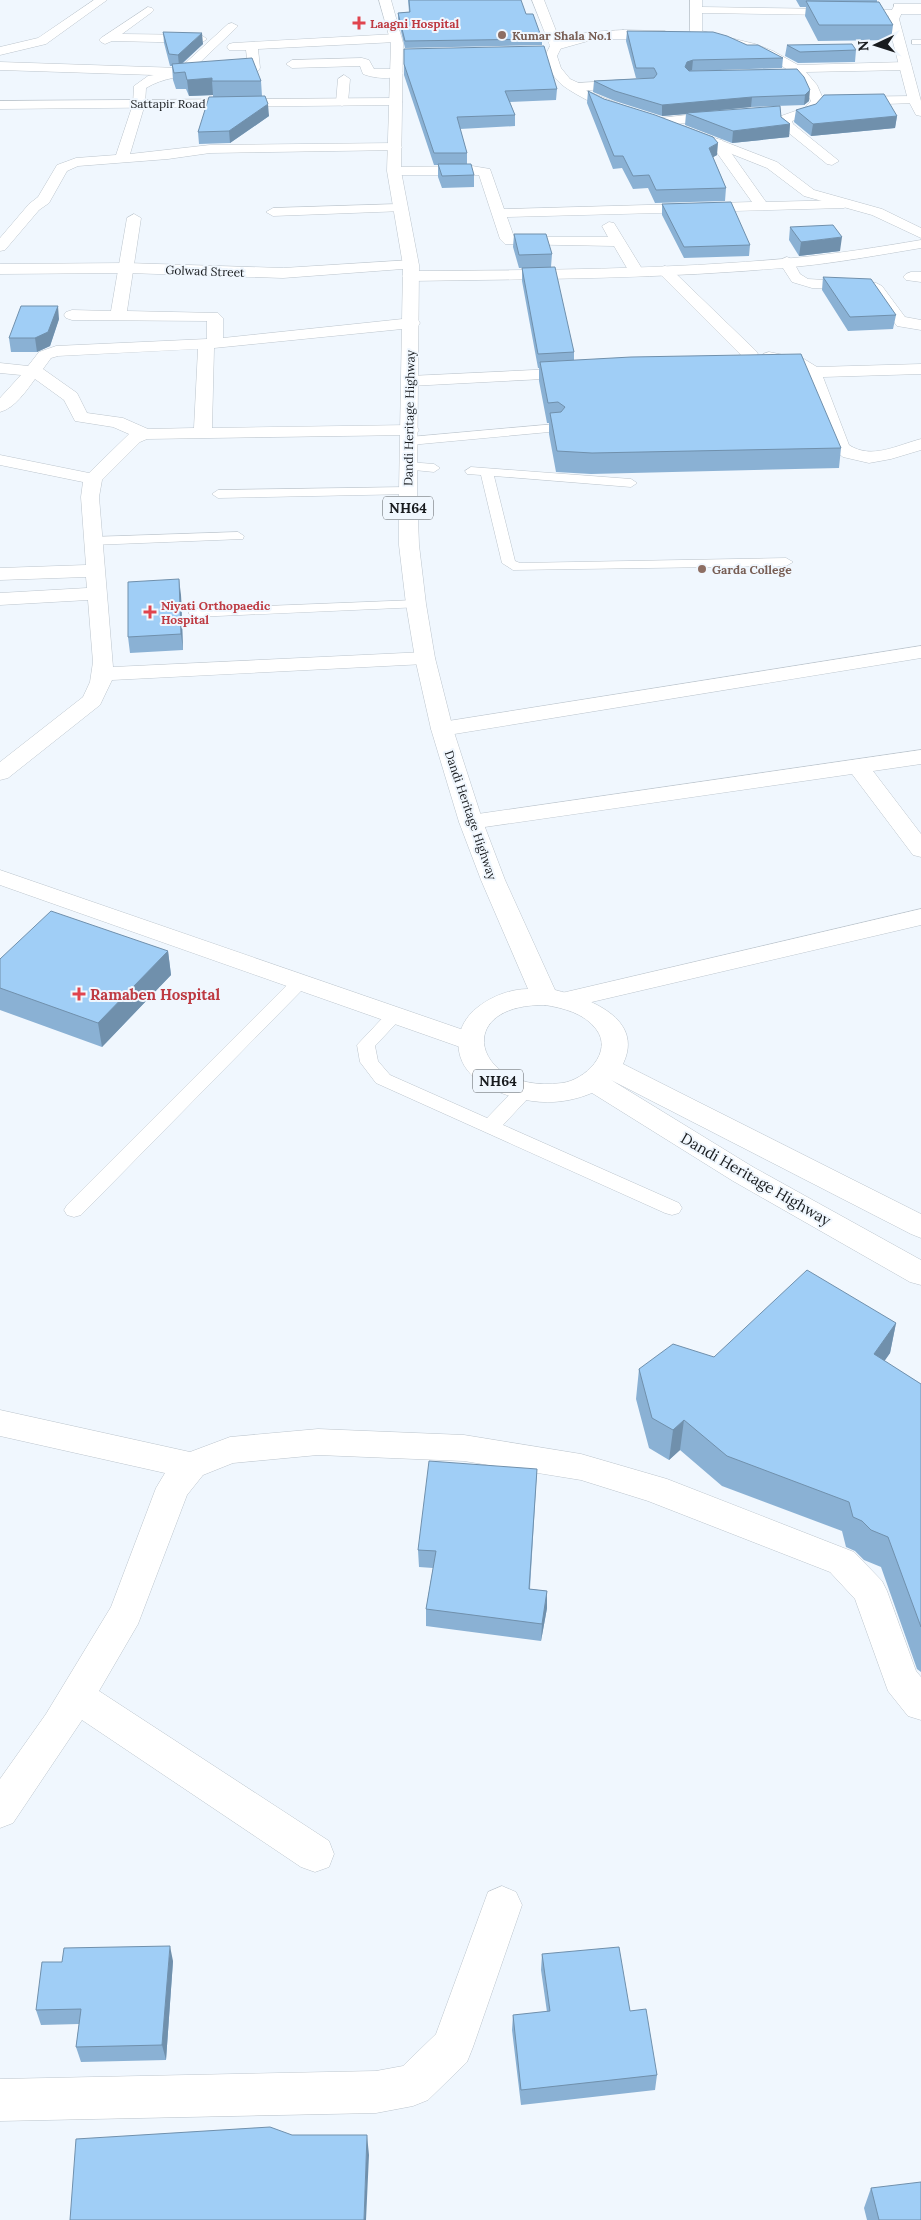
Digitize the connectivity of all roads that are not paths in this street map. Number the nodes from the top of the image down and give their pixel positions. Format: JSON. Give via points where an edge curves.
{"nodes":[{"id":1,"x":101,"y":0,"type":"edge"},
{"id":2,"x":385,"y":0,"type":"edge"},
{"id":3,"x":538,"y":0,"type":"edge"},
{"id":4,"x":696,"y":5,"type":"edge"},
{"id":5,"x":921,"y":6,"type":"edge"},
{"id":6,"x":898,"y":8,"type":"edge"},
{"id":7,"x":148,"y":10,"type":"dead end"},
{"id":8,"x":921,"y":11,"type":"edge"},
{"id":9,"x":232,"y":26,"type":"dead end"},
{"id":10,"x":915,"y":36,"type":"edge"},
{"id":11,"x":110,"y":37,"type":"junction"},
{"id":12,"x":716,"y":37,"type":"junction"},
{"id":13,"x":216,"y":41,"type":"junction"},
{"id":14,"x":398,"y":44,"type":"junction"},
{"id":15,"x":97,"y":46,"type":"dead end"},
{"id":16,"x":252,"y":47,"type":"junction"},
{"id":17,"x":552,"y":49,"type":"junction"},
{"id":18,"x":0,"y":51,"type":"edge"},
{"id":19,"x":919,"y":56,"type":"dead end"},
{"id":20,"x":292,"y":64,"type":"dead end"},
{"id":21,"x":0,"y":66,"type":"edge"},
{"id":22,"x":906,"y":66,"type":"junction"},
{"id":23,"x":798,"y":71,"type":"junction"},
{"id":24,"x":183,"y":72,"type":"junction"},
{"id":25,"x":397,"y":73,"type":"junction"},
{"id":26,"x":781,"y":73,"type":"edge"},
{"id":27,"x":344,"y":79,"type":"dead end"},
{"id":28,"x":640,"y":83,"type":"edge"},
{"id":29,"x":577,"y":87,"type":"junction"},
{"id":30,"x":914,"y":100,"type":"junction"},
{"id":31,"x":342,"y":102,"type":"junction"},
{"id":32,"x":396,"y":102,"type":"junction"},
{"id":33,"x":823,"y":103,"type":"junction"},
{"id":34,"x":139,"y":104,"type":"junction"},
{"id":35,"x":0,"y":105,"type":"edge"},
{"id":36,"x":777,"y":112,"type":"edge"},
{"id":37,"x":921,"y":112,"type":"edge"},
{"id":38,"x":632,"y":114,"type":"edge"},
{"id":39,"x":733,"y":114,"type":"edge"},
{"id":40,"x":717,"y":143,"type":"junction"},
{"id":41,"x":395,"y":147,"type":"junction"},
{"id":42,"x":122,"y":158,"type":"junction"},
{"id":43,"x":832,"y":162,"type":"dead end"},
{"id":44,"x":394,"y":171,"type":"junction"},
{"id":45,"x":592,"y":195,"type":"dead end"},
{"id":46,"x":844,"y":204,"type":"junction"},
{"id":47,"x":762,"y":206,"type":"junction"},
{"id":48,"x":399,"y":208,"type":"junction"},
{"id":49,"x":600,"y":210,"type":"junction"},
{"id":50,"x":273,"y":212,"type":"dead end"},
{"id":51,"x":500,"y":213,"type":"junction"},
{"id":52,"x":134,"y":218,"type":"dead end"},
{"id":53,"x":921,"y":234,"type":"edge"},
{"id":54,"x":618,"y":242,"type":"junction"},
{"id":55,"x":921,"y":244,"type":"edge"},
{"id":56,"x":0,"y":247,"type":"edge"},
{"id":57,"x":787,"y":262,"type":"junction"},
{"id":58,"x":127,"y":268,"type":"junction"},
{"id":59,"x":0,"y":269,"type":"edge"},
{"id":60,"x":410,"y":270,"type":"junction"},
{"id":61,"x":665,"y":271,"type":"junction"},
{"id":62,"x":636,"y":272,"type":"junction"},
{"id":63,"x":72,"y":315,"type":"dead end"},
{"id":64,"x":118,"y":315,"type":"junction"},
{"id":65,"x":412,"y":323,"type":"junction"},
{"id":66,"x":921,"y":325,"type":"edge"},
{"id":67,"x":212,"y":343,"type":"junction"},
{"id":68,"x":750,"y":354,"type":"junction"},
{"id":69,"x":698,"y":366,"type":"edge"},
{"id":70,"x":0,"y":368,"type":"edge"},
{"id":71,"x":921,"y":369,"type":"edge"},
{"id":72,"x":34,"y":371,"type":"junction"},
{"id":73,"x":594,"y":372,"type":"edge"},
{"id":74,"x":813,"y":372,"type":"junction"},
{"id":75,"x":410,"y":381,"type":"junction"},
{"id":76,"x":0,"y":407,"type":"edge"},
{"id":77,"x":556,"y":428,"type":"edge"},
{"id":78,"x":203,"y":432,"type":"junction"},
{"id":79,"x":145,"y":434,"type":"junction"},
{"id":80,"x":410,"y":436,"type":"junction"},
{"id":81,"x":921,"y":444,"type":"edge"},
{"id":82,"x":0,"y":460,"type":"edge"},
{"id":83,"x":408,"y":466,"type":"junction"},
{"id":84,"x":434,"y":468,"type":"dead end"},
{"id":85,"x":471,"y":471,"type":"dead end"},
{"id":86,"x":487,"y":473,"type":"junction"},
{"id":87,"x":93,"y":479,"type":"junction"},
{"id":88,"x":630,"y":483,"type":"dead end"},
{"id":89,"x":408,"y":491,"type":"junction"},
{"id":90,"x":218,"y":494,"type":"dead end"},
{"id":91,"x":238,"y":536,"type":"dead end"},
{"id":92,"x":92,"y":541,"type":"junction"},
{"id":93,"x":786,"y":562,"type":"dead end"},
{"id":94,"x":95,"y":571,"type":"junction"},
{"id":95,"x":0,"y":574,"type":"edge"},
{"id":96,"x":97,"y":593,"type":"junction"},
{"id":97,"x":0,"y":599,"type":"edge"},
{"id":98,"x":416,"y":604,"type":"junction"},
{"id":99,"x":195,"y":612,"type":"dead end"},
{"id":100,"x":921,"y":652,"type":"edge"},
{"id":101,"x":425,"y":658,"type":"junction"},
{"id":102,"x":102,"y":674,"type":"junction"},
{"id":103,"x":442,"y":728,"type":"junction"},
{"id":104,"x":921,"y":757,"type":"edge"},
{"id":105,"x":858,"y":766,"type":"junction"},
{"id":106,"x":0,"y":773,"type":"edge"},
{"id":107,"x":471,"y":822,"type":"junction"},
{"id":108,"x":921,"y":850,"type":"edge"},
{"id":109,"x":0,"y":877,"type":"edge"},
{"id":110,"x":921,"y":917,"type":"edge"},
{"id":111,"x":302,"y":981,"type":"junction"},
{"id":112,"x":555,"y":998,"type":"junction"},
{"id":113,"x":396,"y":1014,"type":"junction"},
{"id":114,"x":469,"y":1041,"type":"junction"},
{"id":115,"x":601,"y":1074,"type":"junction"},
{"id":116,"x":524,"y":1091,"type":"junction"},
{"id":117,"x":490,"y":1127,"type":"junction"},
{"id":118,"x":672,"y":1208,"type":"dead end"},
{"id":119,"x":74,"y":1210,"type":"dead end"},
{"id":120,"x":921,"y":1227,"type":"edge"},
{"id":121,"x":921,"y":1274,"type":"edge"},
{"id":122,"x":0,"y":1423,"type":"edge"},
{"id":123,"x":191,"y":1466,"type":"junction"},
{"id":124,"x":77,"y":1697,"type":"junction"},
{"id":125,"x":921,"y":1704,"type":"edge"},
{"id":126,"x":0,"y":1813,"type":"edge"},
{"id":127,"x":315,"y":1854,"type":"dead end"},
{"id":128,"x":502,"y":1905,"type":"dead end"},
{"id":129,"x":0,"y":2100,"type":"edge"}],
"edges":[{"from":1,"to":18,"type":"main road","via":[[42,41]]},
{"from":2,"to":14,"type":"main road","name":"Dandi Heritage Highway","number":"NH64"},
{"from":3,"to":17,"type":"main road"},
{"from":4,"to":6,"type":"main road"},
{"from":4,"to":12,"type":"main road","via":[[696,32]]},
{"from":5,"to":6,"type":"lane"},
{"from":6,"to":8,"type":"main road"},
{"from":6,"to":10,"type":"main road","via":[[910,18]]},
{"from":6,"to":22,"type":"main road","via":[[893,18]]},
{"from":7,"to":11,"type":"main road"},
{"from":9,"to":13,"type":"main road"},
{"from":10,"to":19,"type":"main road"},
{"from":11,"to":13,"type":"main road"},
{"from":11,"to":15,"type":"main road"},
{"from":12,"to":17,"type":"main road","via":[[600,35],[572,38]]},
{"from":12,"to":23,"type":"main road","via":[[767,54]]},
{"from":13,"to":14,"type":"main road"},
{"from":13,"to":16,"type":"main road"},
{"from":13,"to":24,"type":"main road"},
{"from":14,"to":16,"type":"main road"},
{"from":14,"to":25,"type":"main road","name":"Dandi Heritage Highway","number":"NH64"},
{"from":16,"to":24,"type":"main road","via":[[252,69]]},
{"from":17,"to":29,"type":"main road","via":[[555,69],[566,82]]},
{"from":20,"to":25,"type":"main road","via":[[362,62],[372,73]]},
{"from":21,"to":24,"type":"main road"},
{"from":22,"to":23,"type":"main road"},
{"from":22,"to":30,"type":"main road"},
{"from":23,"to":26,"type":"main road"},
{"from":23,"to":33,"type":"main road","via":[[807,78]]},
{"from":24,"to":34,"type":"main road","via":[[143,82]]},
{"from":25,"to":32,"type":"main road","name":"Dandi Heritage Highway","number":"NH64"},
{"from":27,"to":31,"type":"main road"},
{"from":28,"to":29,"type":"main road"},
{"from":29,"to":38,"type":"main road","via":[[583,94]]},
{"from":30,"to":33,"type":"main road"},
{"from":30,"to":37,"type":"main road"},
{"from":31,"to":32,"type":"main road","name":"Sattapir Road"},
{"from":31,"to":34,"type":"main road","name":"Sattapir Road"},
{"from":32,"to":41,"type":"main road","name":"Dandi Heritage Highway","number":"NH64"},
{"from":33,"to":36,"type":"main road"},
{"from":33,"to":43,"type":"main road","via":[[786,119],[786,125]]},
{"from":34,"to":35,"type":"main road","name":"Sattapir Road"},
{"from":34,"to":42,"type":"main road"},
{"from":39,"to":40,"type":"main road","via":[[654,120]]},
{"from":40,"to":46,"type":"main road","via":[[772,165],[809,193]]},
{"from":40,"to":47,"type":"main road"},
{"from":41,"to":42,"type":"main road","via":[[210,149]]},
{"from":41,"to":44,"type":"main road","name":"Dandi Heritage Highway","number":"NH64"},
{"from":42,"to":56,"type":"main road","via":[[90,160],[62,168],[44,200],[34,207]]},
{"from":44,"to":48,"type":"main road","name":"Dandi Heritage Highway","number":"NH64"},
{"from":44,"to":51,"type":"main road","via":[[486,172]]},
{"from":45,"to":49,"type":"main road"},
{"from":46,"to":47,"type":"main road"},
{"from":46,"to":53,"type":"main road","via":[[877,212]]},
{"from":47,"to":49,"type":"main road"},
{"from":48,"to":50,"type":"main road"},
{"from":48,"to":60,"type":"main road","name":"Dandi Heritage Highway","number":"NH64"},
{"from":49,"to":51,"type":"main road"},
{"from":49,"to":54,"type":"main road"},
{"from":51,"to":54,"type":"main road","via":[[510,241]]},
{"from":52,"to":58,"type":"main road"},
{"from":54,"to":62,"type":"main road"},
{"from":55,"to":57,"type":"main road","name":"Golwad Street","via":[[841,258]]},
{"from":57,"to":61,"type":"main road","name":"Golwad Street"},
{"from":57,"to":66,"type":"main road","via":[[795,278],[802,282],[871,286],[877,289],[903,323]]},
{"from":58,"to":59,"type":"main road","name":"Golwad Street"},
{"from":58,"to":60,"type":"main road","name":"Golwad Street","via":[[283,273]]},
{"from":58,"to":64,"type":"main road"},
{"from":60,"to":62,"type":"main road","name":"Golwad Street"},
{"from":60,"to":65,"type":"main road","name":"Dandi Heritage Highway","number":"NH64"},
{"from":61,"to":62,"type":"main road","name":"Golwad Street"},
{"from":61,"to":68,"type":"main road"},
{"from":63,"to":64,"type":"main road"},
{"from":64,"to":67,"type":"main road","via":[[212,316],[215,318]]},
{"from":65,"to":67,"type":"main road"},
{"from":65,"to":75,"type":"main road","name":"Dandi Heritage Highway","number":"NH64"},
{"from":67,"to":72,"type":"main road","via":[[56,351],[45,355]]},
{"from":67,"to":78,"type":"main road","via":[[206,347]]},
{"from":68,"to":69,"type":"main road","via":[[746,360]]},
{"from":68,"to":74,"type":"main road","via":[[796,361]]},
{"from":70,"to":72,"type":"main road"},
{"from":71,"to":74,"type":"main road"},
{"from":72,"to":76,"type":"main road"},
{"from":72,"to":79,"type":"main road","via":[[70,397],[81,417],[117,422]]},
{"from":73,"to":75,"type":"main road"},
{"from":74,"to":81,"type":"main road","via":[[841,448],[847,453],[868,457],[885,455]]},
{"from":75,"to":80,"type":"main road","name":"Dandi Heritage Highway","number":"NH64"},
{"from":77,"to":80,"type":"lane"},
{"from":78,"to":79,"type":"main road"},
{"from":78,"to":80,"type":"main road"},
{"from":79,"to":87,"type":"main road","via":[[134,438]]},
{"from":80,"to":83,"type":"main road","name":"Dandi Heritage Highway","number":"NH64"},
{"from":82,"to":87,"type":"main road"},
{"from":83,"to":84,"type":"lane"},
{"from":83,"to":89,"type":"main road","name":"Dandi Heritage Highway","number":"NH64"},
{"from":85,"to":86,"type":"lane"},
{"from":86,"to":88,"type":"lane"},
{"from":86,"to":93,"type":"lane","via":[[509,563],[518,567]]},
{"from":87,"to":92,"type":"main road","via":[[90,497]]},
{"from":89,"to":90,"type":"lane"},
{"from":89,"to":98,"type":"main road","name":"Dandi Heritage Highway","number":"NH64","via":[[409,545]]},
{"from":91,"to":92,"type":"lane"},
{"from":92,"to":94,"type":"main road"},
{"from":94,"to":95,"type":"main road"},
{"from":94,"to":96,"type":"main road"},
{"from":96,"to":97,"type":"main road"},
{"from":96,"to":102,"type":"main road"},
{"from":98,"to":99,"type":"lane"},
{"from":98,"to":101,"type":"main road","name":"Dandi Heritage Highway","number":"NH64"},
{"from":100,"to":103,"type":"main road"},
{"from":101,"to":102,"type":"main road"},
{"from":101,"to":103,"type":"main road","name":"Dandi Heritage Highway","number":"NH64"},
{"from":102,"to":106,"type":"main road","via":[[92,700]]},
{"from":103,"to":107,"type":"main road","name":"Dandi Heritage Highway","number":"NH64"},
{"from":104,"to":105,"type":"main road"},
{"from":105,"to":107,"type":"main road"},
{"from":105,"to":108,"type":"main road"},
{"from":107,"to":112,"type":"main road","name":"Dandi Heritage Highway","number":"NH64","via":[[493,880]]},
{"from":109,"to":111,"type":"main road"},
{"from":110,"to":112,"type":"main road"},
{"from":111,"to":113,"type":"main road"},
{"from":111,"to":119,"type":"lane"},
{"from":112,"to":114,"type":"main road","via":[[520,998],[500,1005],[484,1015],[474,1027]]},
{"from":112,"to":115,"type":"main road","via":[[587,1008],[604,1020],[614,1035],[615,1052]]},
{"from":113,"to":114,"type":"main road"},
{"from":113,"to":117,"type":"lane","via":[[366,1045],[369,1062],[383,1078]]},
{"from":114,"to":116,"type":"main road","number":"NH64","via":[[472,1057],[484,1072],[502,1084]]},
{"from":115,"to":116,"type":"main road","number":"NH64","via":[[573,1090],[549,1093]]},
{"from":115,"to":120,"type":"main road","name":"Dandi Heritage Highway"},
{"from":115,"to":121,"type":"main road","name":"Dandi Heritage Highway","via":[[743,1174]]},
{"from":116,"to":117,"type":"lane"},
{"from":117,"to":118,"type":"lane"},
{"from":122,"to":123,"type":"main road"},
{"from":123,"to":124,"type":"main road","via":[[173,1488],[126,1613]]},
{"from":123,"to":125,"type":"main road","via":[[230,1450],[318,1442],[454,1447],[580,1467],[655,1489],[842,1562],[870,1591],[901,1680]]},
{"from":124,"to":126,"type":"main road"},
{"from":124,"to":127,"type":"main road"},
{"from":128,"to":129,"type":"main road","via":[[452,2047],[413,2084],[376,2092]]}]}
